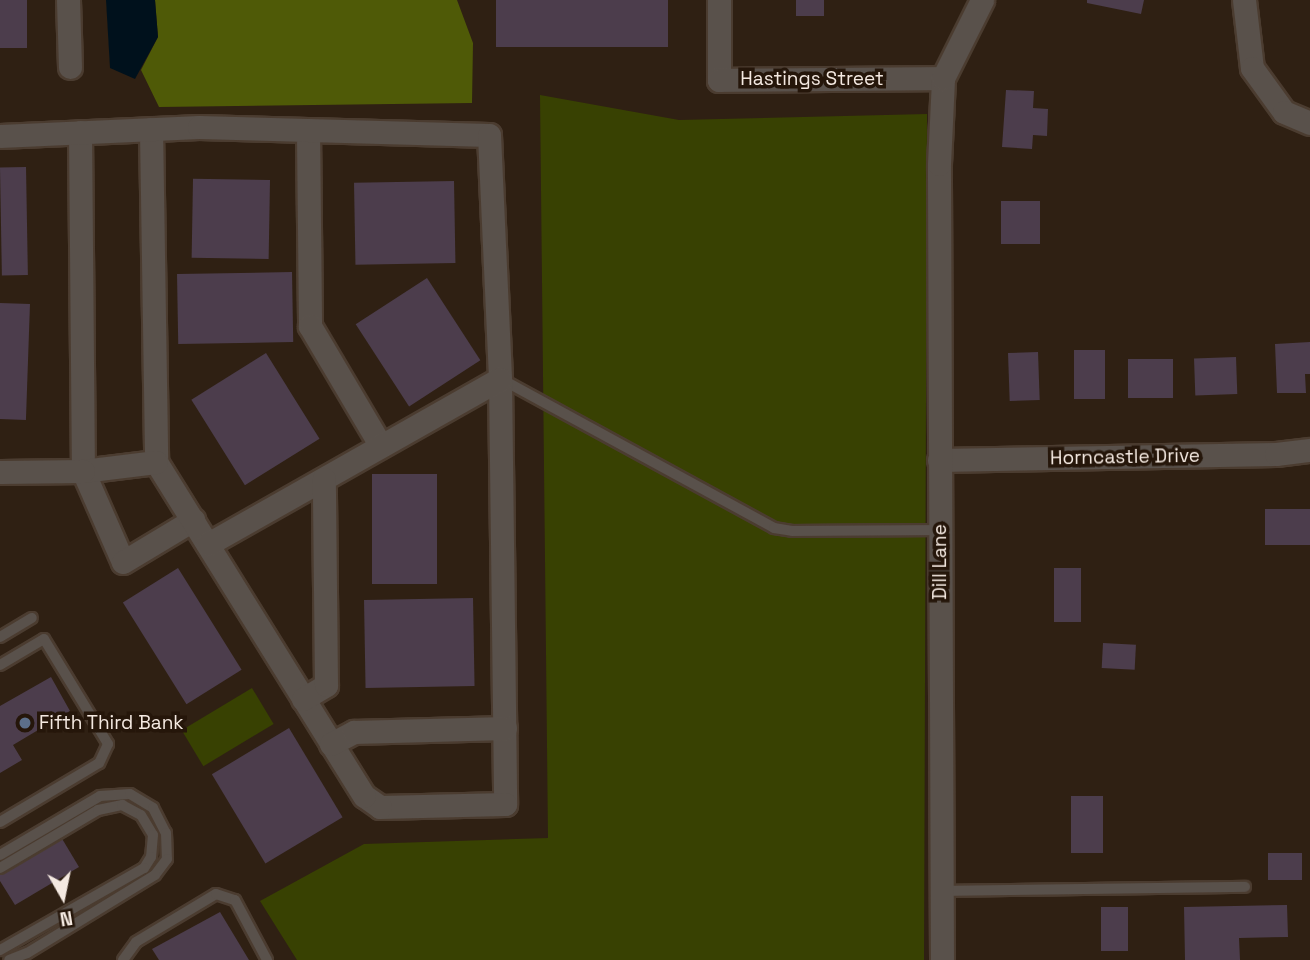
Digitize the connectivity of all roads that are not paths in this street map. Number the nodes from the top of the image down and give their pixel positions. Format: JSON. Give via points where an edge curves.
{"nodes":[{"id":1,"x":68,"y":0,"type":"edge"},
{"id":2,"x":719,"y":0,"type":"edge"},
{"id":3,"x":982,"y":0,"type":"edge"},
{"id":4,"x":1244,"y":0,"type":"edge"},
{"id":5,"x":70,"y":67,"type":"dead end"},
{"id":6,"x":943,"y":78,"type":"junction"},
{"id":7,"x":1310,"y":123,"type":"edge"},
{"id":8,"x":151,"y":129,"type":"junction"},
{"id":9,"x":308,"y":130,"type":"junction"},
{"id":10,"x":80,"y":132,"type":"junction"},
{"id":11,"x":0,"y":136,"type":"edge"},
{"id":12,"x":500,"y":379,"type":"junction"},
{"id":13,"x":381,"y":446,"type":"junction"},
{"id":14,"x":1310,"y":450,"type":"edge"},
{"id":15,"x":939,"y":460,"type":"junction"},
{"id":16,"x":156,"y":462,"type":"junction"},
{"id":17,"x":83,"y":471,"type":"junction"},
{"id":18,"x":0,"y":472,"type":"edge"},
{"id":19,"x":324,"y":479,"type":"junction"},
{"id":20,"x":193,"y":520,"type":"junction"},
{"id":21,"x":940,"y":530,"type":"junction"},
{"id":22,"x":208,"y":544,"type":"junction"},
{"id":23,"x":32,"y":618,"type":"dead end"},
{"id":24,"x":0,"y":637,"type":"edge"},
{"id":25,"x":0,"y":665,"type":"edge"},
{"id":26,"x":303,"y":699,"type":"junction"},
{"id":27,"x":505,"y":728,"type":"junction"},
{"id":28,"x":331,"y":744,"type":"junction"},
{"id":29,"x":0,"y":822,"type":"edge"},
{"id":30,"x":0,"y":855,"type":"edge"},
{"id":31,"x":0,"y":868,"type":"edge"},
{"id":32,"x":1245,"y":887,"type":"dead end"},
{"id":33,"x":942,"y":891,"type":"junction"},
{"id":34,"x":0,"y":950,"type":"edge"},
{"id":35,"x":9,"y":960,"type":"edge"},
{"id":36,"x":123,"y":960,"type":"edge"},
{"id":37,"x":267,"y":960,"type":"edge"},
{"id":38,"x":942,"y":960,"type":"edge"}],
"edges":[{"from":1,"to":5,"type":"street"},
{"from":2,"to":6,"type":"street","name":"Hastings Street","via":[[719,80]]},
{"from":3,"to":6,"type":"street"},
{"from":4,"to":7,"type":"street","via":[[1252,68],[1284,112]]},
{"from":6,"to":15,"type":"street","name":"Dill Lane"},
{"from":8,"to":9,"type":"street"},
{"from":8,"to":10,"type":"street"},
{"from":8,"to":16,"type":"street"},
{"from":9,"to":12,"type":"street","via":[[489,135]]},
{"from":9,"to":13,"type":"street","via":[[310,326]]},
{"from":10,"to":11,"type":"street"},
{"from":10,"to":17,"type":"street"},
{"from":12,"to":13,"type":"street"},
{"from":12,"to":21,"type":"lane","via":[[774,528]]},
{"from":12,"to":27,"type":"street"},
{"from":13,"to":19,"type":"street"},
{"from":14,"to":15,"type":"street","name":"Horncastle Drive"},
{"from":15,"to":21,"type":"street","name":"Dill Lane"},
{"from":16,"to":17,"type":"street"},
{"from":16,"to":20,"type":"street"},
{"from":17,"to":18,"type":"street"},
{"from":17,"to":20,"type":"street","via":[[123,562]]},
{"from":19,"to":22,"type":"street"},
{"from":19,"to":26,"type":"street","via":[[326,685]]},
{"from":20,"to":22,"type":"street"},
{"from":21,"to":33,"type":"street","name":"Dill Lane"},
{"from":22,"to":26,"type":"street"},
{"from":23,"to":24,"type":"lane"},
{"from":25,"to":29,"type":"lane","via":[[44,639],[108,744],[99,764]]},
{"from":26,"to":28,"type":"street"},
{"from":27,"to":28,"type":"street","via":[[354,732]]},
{"from":27,"to":28,"type":"street","via":[[506,804],[380,807],[364,796]]},
{"from":30,"to":35,"type":"lane","via":[[100,796],[130,794],[153,808],[166,833],[167,859],[155,875]]},
{"from":31,"to":34,"type":"lane","via":[[98,810],[122,805],[141,815],[153,835],[151,857],[144,868]]},
{"from":32,"to":33,"type":"lane"},
{"from":33,"to":38,"type":"street","name":"Dill Lane"},
{"from":36,"to":37,"type":"lane","via":[[136,942],[216,894],[235,900]]}]}
